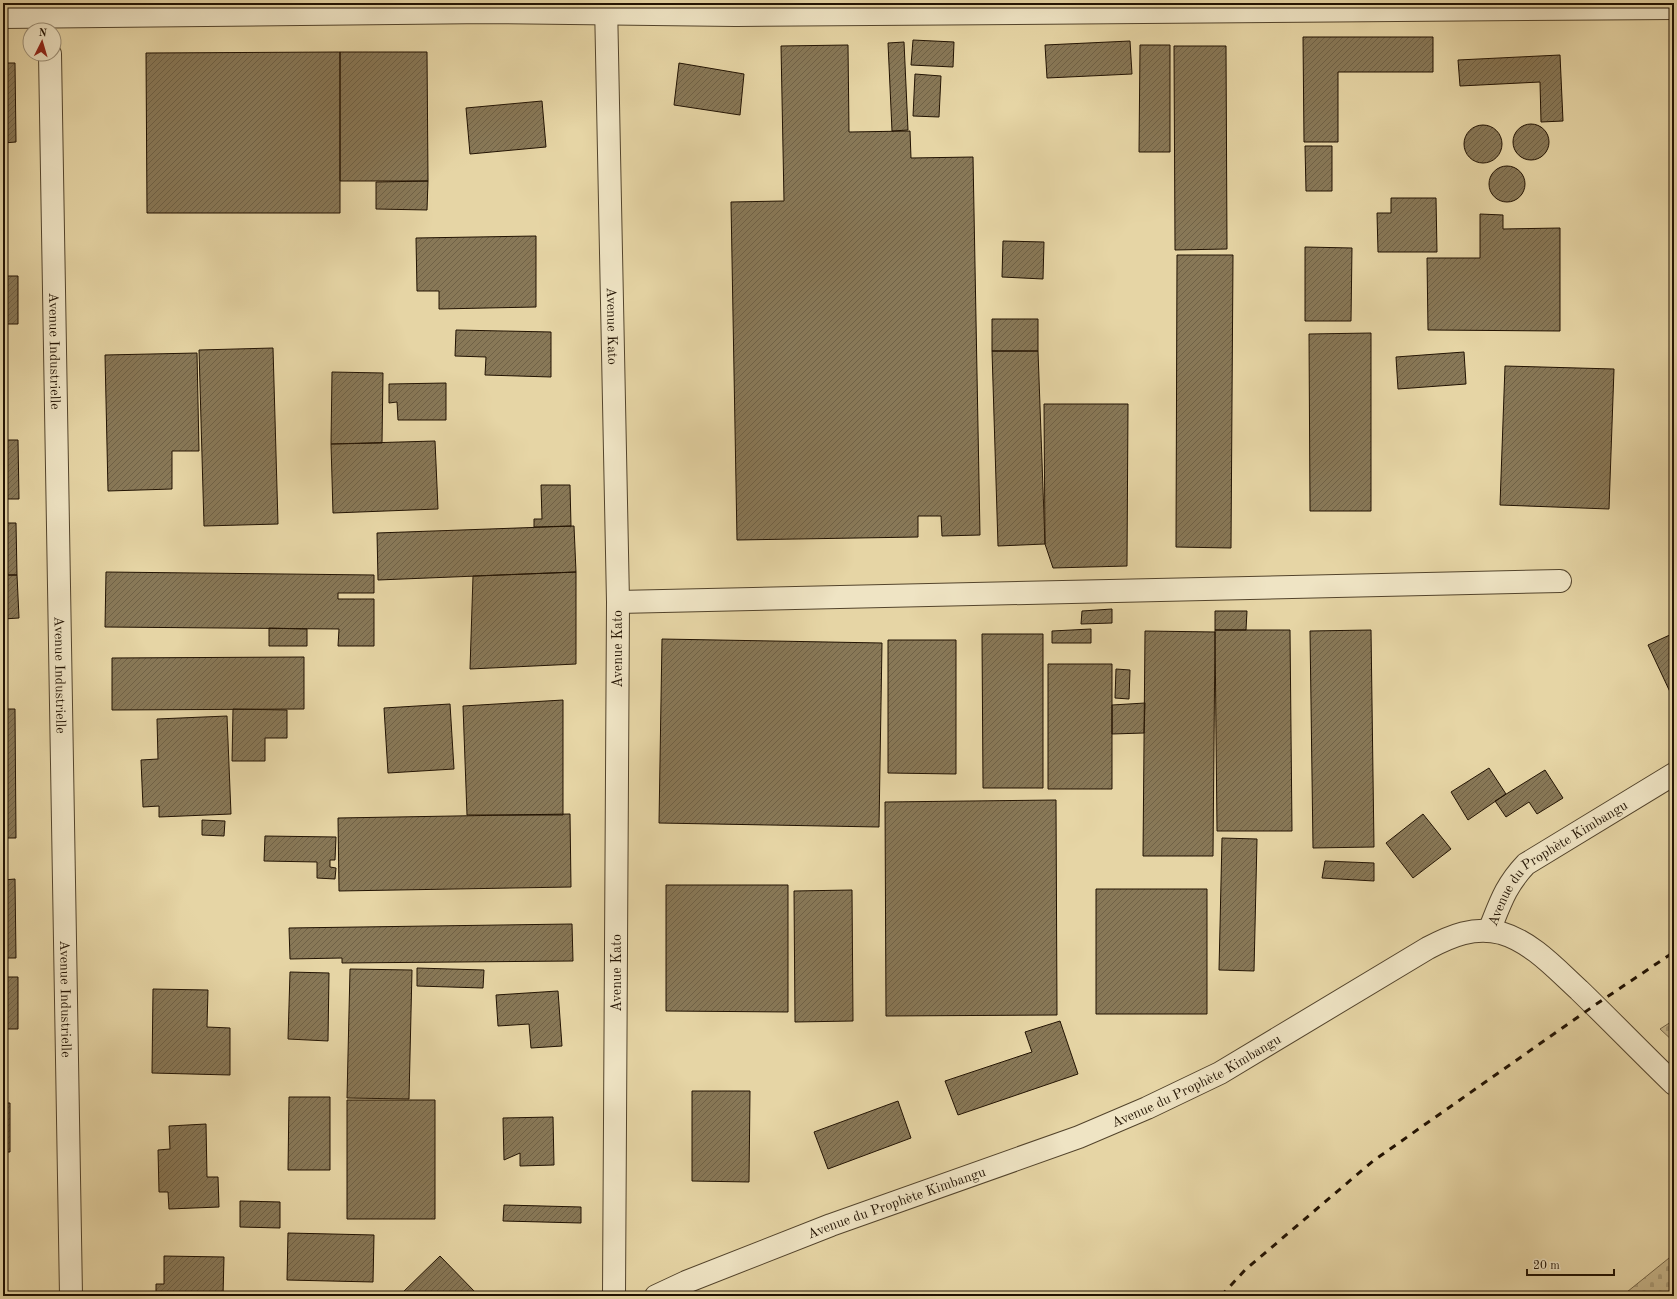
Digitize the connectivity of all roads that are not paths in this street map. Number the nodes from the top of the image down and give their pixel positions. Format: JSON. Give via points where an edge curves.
{"nodes":[{"id":1,"x":606,"y":8,"type":"edge"},
{"id":2,"x":1674,"y":8,"type":"edge"},
{"id":3,"x":49,"y":16,"type":"edge"},
{"id":4,"x":3,"y":17,"type":"edge"},
{"id":5,"x":50,"y":62,"type":"edge"},
{"id":6,"x":1560,"y":581,"type":"dead end"},
{"id":7,"x":618,"y":602,"type":"junction"},
{"id":8,"x":1674,"y":774,"type":"edge"},
{"id":9,"x":1489,"y":931,"type":"junction"},
{"id":10,"x":1674,"y":1084,"type":"edge"},
{"id":11,"x":71,"y":1296,"type":"edge"},
{"id":12,"x":614,"y":1296,"type":"edge"},
{"id":13,"x":656,"y":1296,"type":"edge"}],
"edges":[{"from":1,"to":2,"type":"street","via":[[744,15]]},
{"from":1,"to":3,"type":"street","via":[[490,12]]},
{"from":1,"to":7,"type":"street","name":"Avenue Kato"},
{"from":3,"to":4,"type":"street"},
{"from":5,"to":11,"type":"street","name":"Avenue Industrielle"},
{"from":6,"to":7,"type":"street"},
{"from":7,"to":12,"type":"street","name":"Avenue Kato"},
{"from":8,"to":9,"type":"street","name":"Avenue du Prophète Kimbangu","via":[[1526,864],[1506,888]]},
{"from":9,"to":10,"type":"street","via":[[1501,933],[1545,958]]},
{"from":9,"to":13,"type":"street","name":"Avenue du Prophète Kimbangu","via":[[1460,934],[1428,948],[1220,1073],[1147,1108],[1079,1137],[831,1225]]}]}
